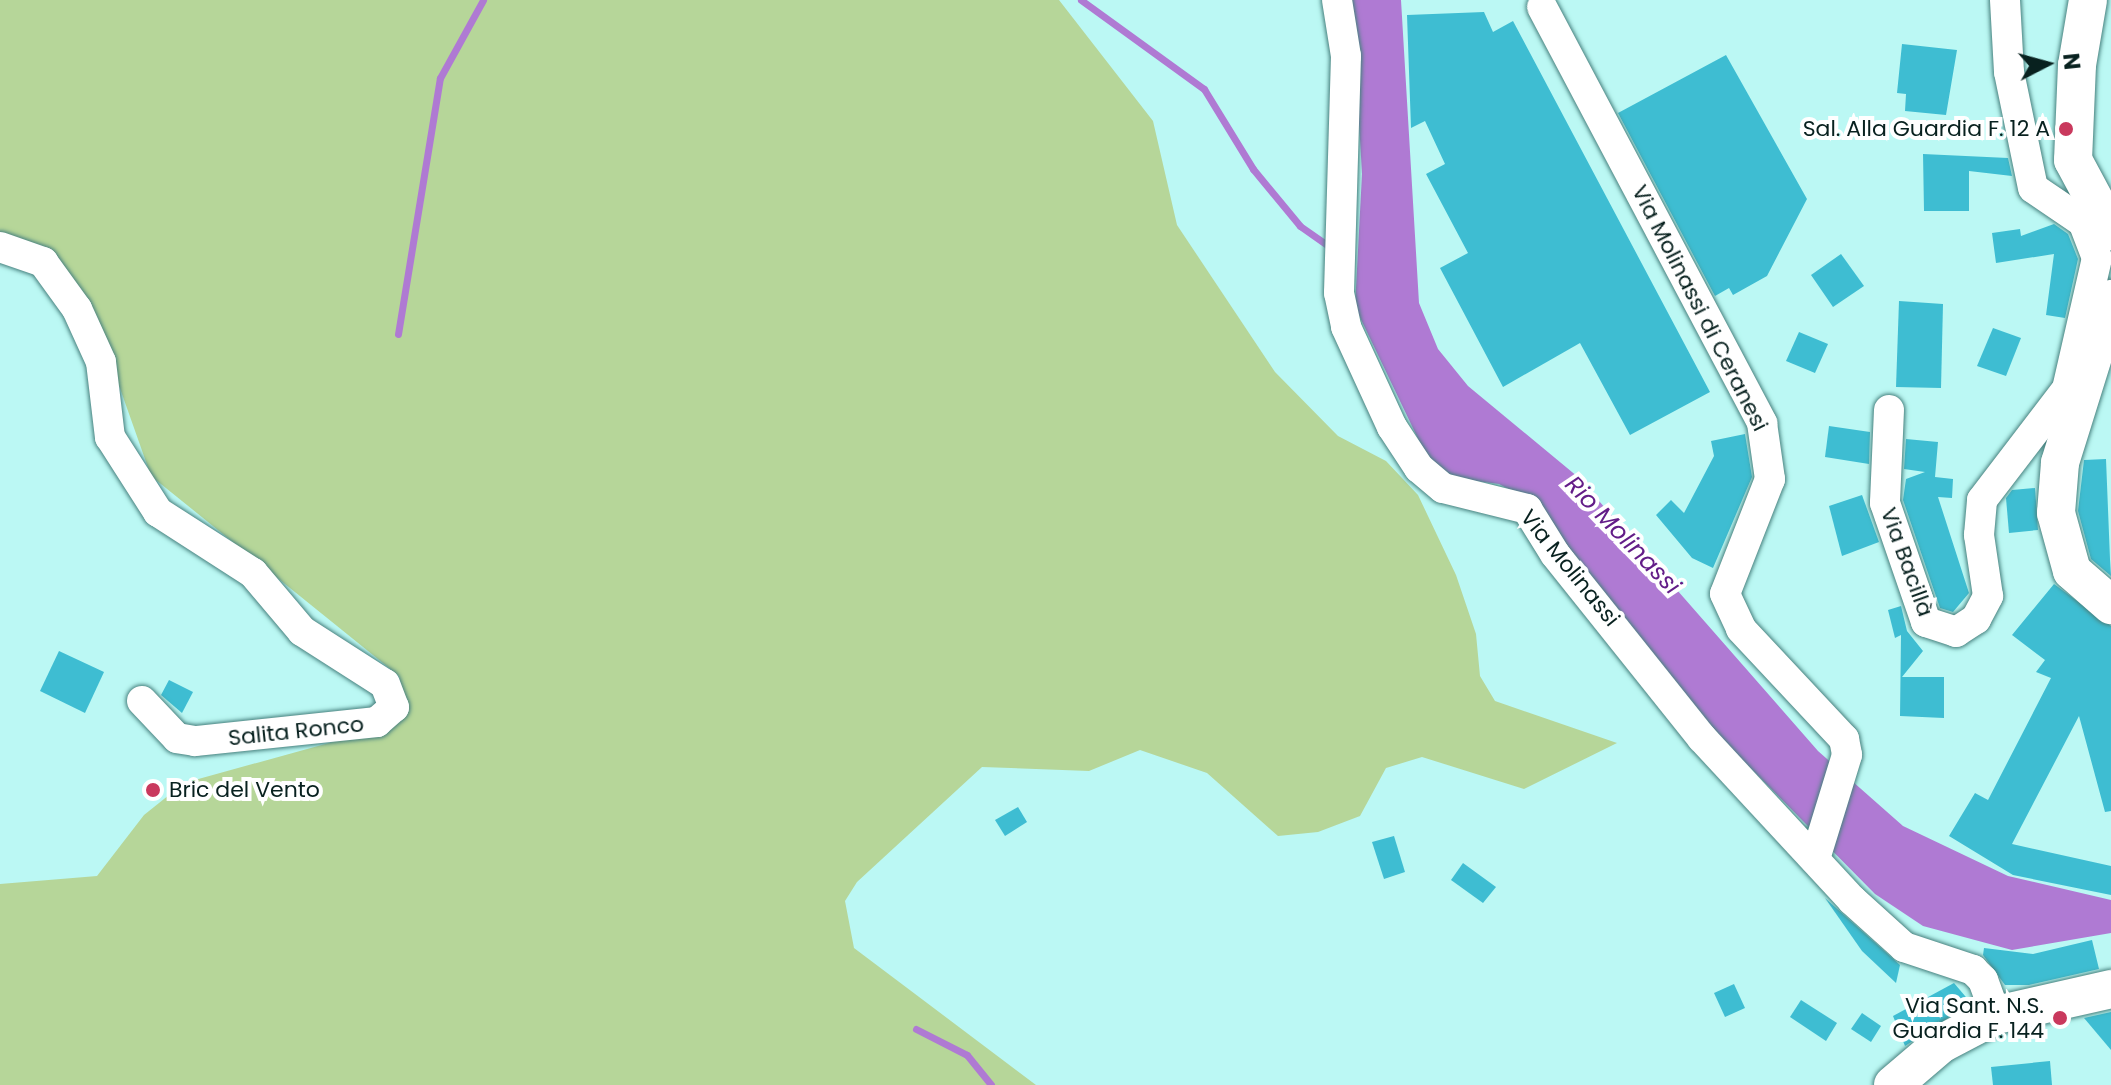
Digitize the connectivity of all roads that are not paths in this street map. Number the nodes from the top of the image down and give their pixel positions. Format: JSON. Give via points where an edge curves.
{"nodes":[{"id":1,"x":1337,"y":0,"type":"edge"},
{"id":2,"x":2005,"y":0,"type":"edge"},
{"id":3,"x":2088,"y":0,"type":"edge"},
{"id":4,"x":1542,"y":7,"type":"dead end"},
{"id":5,"x":2111,"y":231,"type":"edge"},
{"id":6,"x":0,"y":247,"type":"edge"},
{"id":7,"x":2111,"y":299,"type":"edge"},
{"id":8,"x":2073,"y":391,"type":"junction"},
{"id":9,"x":1889,"y":410,"type":"dead end"},
{"id":10,"x":2111,"y":605,"type":"edge"},
{"id":11,"x":142,"y":701,"type":"dead end"},
{"id":12,"x":1817,"y":852,"type":"junction"},
{"id":13,"x":2111,"y":989,"type":"edge"},
{"id":14,"x":1996,"y":1015,"type":"junction"},
{"id":15,"x":1893,"y":1085,"type":"edge"}],
"edges":[{"from":1,"to":12,"type":"street","name":"Via Molinassi","via":[[1346,56],[1347,180],[1339,293],[1364,368],[1419,468],[1443,488],[1527,509],[1555,554],[1702,738]]},
{"from":2,"to":8,"type":"street","via":[[2009,72],[2033,188],[2083,222],[2096,246]]},
{"from":3,"to":5,"type":"main road","via":[[2077,65],[2073,160]]},
{"from":4,"to":12,"type":"street","name":"Via Molinassi di Ceranesi","via":[[1766,436],[1770,479],[1729,575],[1727,609],[1834,727],[1847,755]]},
{"from":6,"to":11,"type":"street","name":"Salita Ronco","via":[[43,262],[77,309],[101,362],[110,437],[158,512],[253,573],[302,631],[385,684],[394,707],[377,722],[195,741],[177,738]]},
{"from":7,"to":8,"type":"main road"},
{"from":8,"to":9,"type":"street","name":"Via Bacillà","via":[[1982,500],[1979,535],[1988,596],[1976,619],[1956,632],[1926,622],[1885,503]]},
{"from":8,"to":10,"type":"main road","via":[[2056,487],[2059,542],[2072,571]]},
{"from":12,"to":14,"type":"street","name":"Via Molinassi","via":[[1904,947],[1973,970]]},
{"from":13,"to":14,"type":"main road"},
{"from":14,"to":15,"type":"main road","via":[[1941,1044]]}]}
